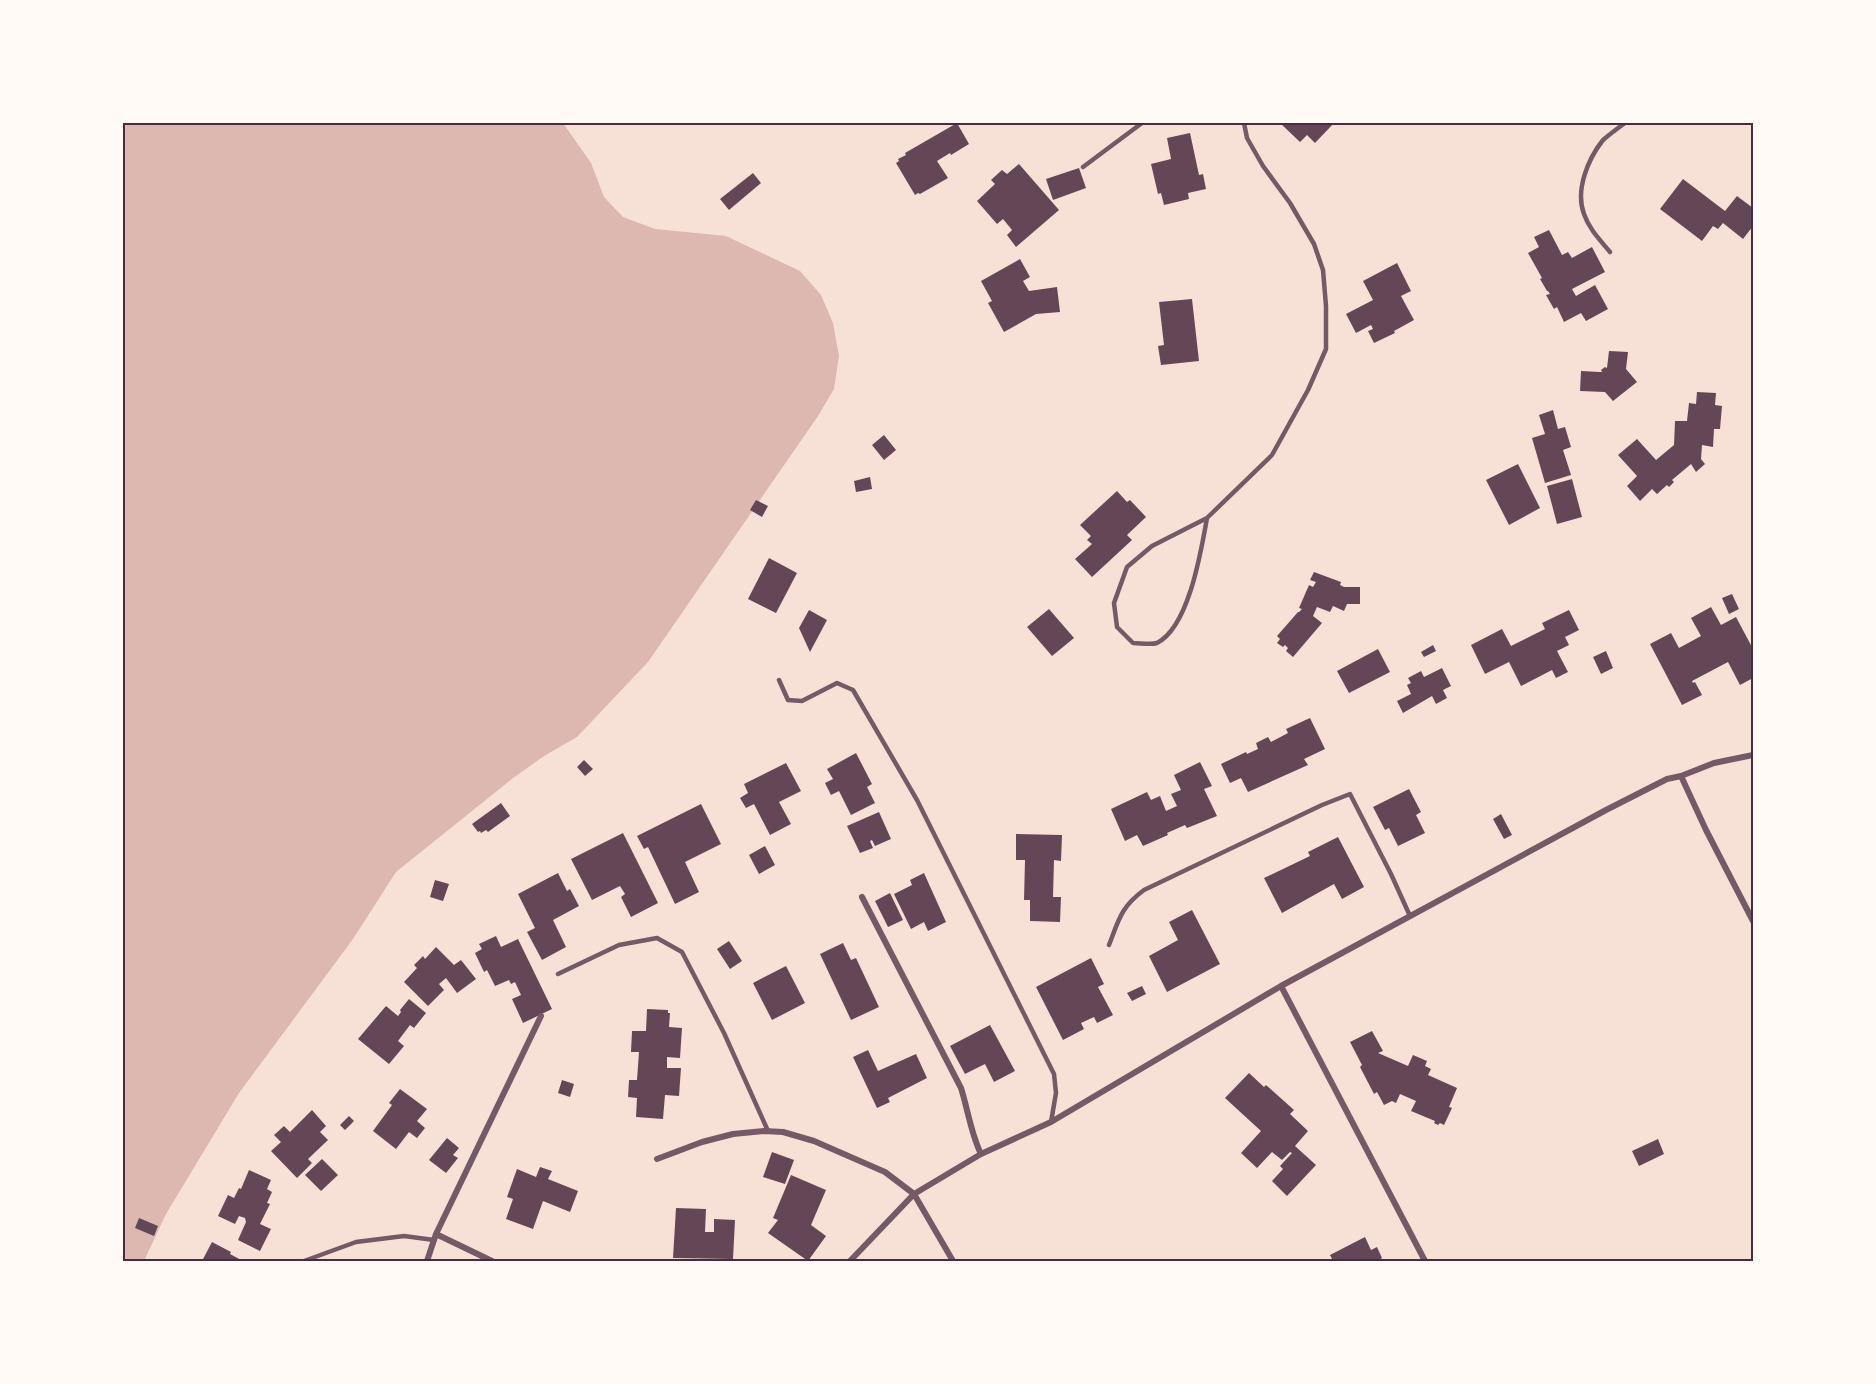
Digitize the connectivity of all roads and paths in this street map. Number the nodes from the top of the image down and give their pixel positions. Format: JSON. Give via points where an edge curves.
{"nodes":[{"id":1,"x":1142,"y":123,"type":"edge"},
{"id":2,"x":1244,"y":123,"type":"edge"},
{"id":3,"x":1625,"y":123,"type":"edge"},
{"id":4,"x":1083,"y":167,"type":"dead end"},
{"id":5,"x":1611,"y":252,"type":"dead end"},
{"id":6,"x":1207,"y":518,"type":"junction"},
{"id":7,"x":779,"y":680,"type":"dead end"},
{"id":8,"x":1753,"y":755,"type":"edge"},
{"id":9,"x":1682,"y":776,"type":"junction"},
{"id":10,"x":862,"y":897,"type":"dead end"},
{"id":11,"x":1410,"y":916,"type":"junction"},
{"id":12,"x":1753,"y":921,"type":"edge"},
{"id":13,"x":1109,"y":945,"type":"dead end"},
{"id":14,"x":558,"y":974,"type":"dead end"},
{"id":15,"x":1281,"y":986,"type":"junction"},
{"id":16,"x":541,"y":1016,"type":"dead end"},
{"id":17,"x":1051,"y":1122,"type":"junction"},
{"id":18,"x":768,"y":1131,"type":"junction"},
{"id":19,"x":981,"y":1154,"type":"junction"},
{"id":20,"x":657,"y":1159,"type":"dead end"},
{"id":21,"x":914,"y":1194,"type":"junction"},
{"id":22,"x":435,"y":1237,"type":"junction"},
{"id":23,"x":304,"y":1261,"type":"edge"},
{"id":24,"x":427,"y":1261,"type":"edge"},
{"id":25,"x":492,"y":1261,"type":"edge"},
{"id":26,"x":850,"y":1261,"type":"edge"},
{"id":27,"x":953,"y":1261,"type":"edge"},
{"id":28,"x":1425,"y":1261,"type":"edge"}],
"edges":[{"from":1,"to":4,"type":"lane"},
{"from":2,"to":6,"type":"lane","via":[[1247,138],[1263,166],[1314,244],[1323,270],[1326,349],[1272,455]]},
{"from":3,"to":5,"type":"lane","via":[[1603,141],[1583,177],[1581,195],[1591,230]]},
{"from":6,"to":6,"type":"lane","via":[[1198,567],[1178,623],[1155,644],[1133,643],[1117,627],[1114,603],[1126,567],[1152,546]]},
{"from":7,"to":17,"type":"lane","via":[[788,700],[802,702],[837,683],[853,690],[917,800],[1054,1074],[1056,1093]]},
{"from":8,"to":9,"type":"street","via":[[1714,763]]},
{"from":9,"to":11,"type":"street","via":[[1667,779],[1606,810]]},
{"from":9,"to":12,"type":"street"},
{"from":10,"to":19,"type":"street","via":[[961,1088]]},
{"from":11,"to":13,"type":"lane","via":[[1350,794],[1144,890],[1122,910]]},
{"from":11,"to":15,"type":"street"},
{"from":14,"to":18,"type":"lane","via":[[620,945],[657,938],[682,952]]},
{"from":15,"to":17,"type":"street"},
{"from":15,"to":28,"type":"street"},
{"from":16,"to":22,"type":"street"},
{"from":17,"to":19,"type":"street"},
{"from":18,"to":20,"type":"street","via":[[702,1142]]},
{"from":18,"to":21,"type":"street","via":[[814,1141],[885,1172]]},
{"from":19,"to":21,"type":"street"},
{"from":21,"to":26,"type":"street"},
{"from":21,"to":27,"type":"street"},
{"from":22,"to":23,"type":"lane","via":[[356,1242]]},
{"from":22,"to":24,"type":"street"},
{"from":22,"to":25,"type":"street"}]}
